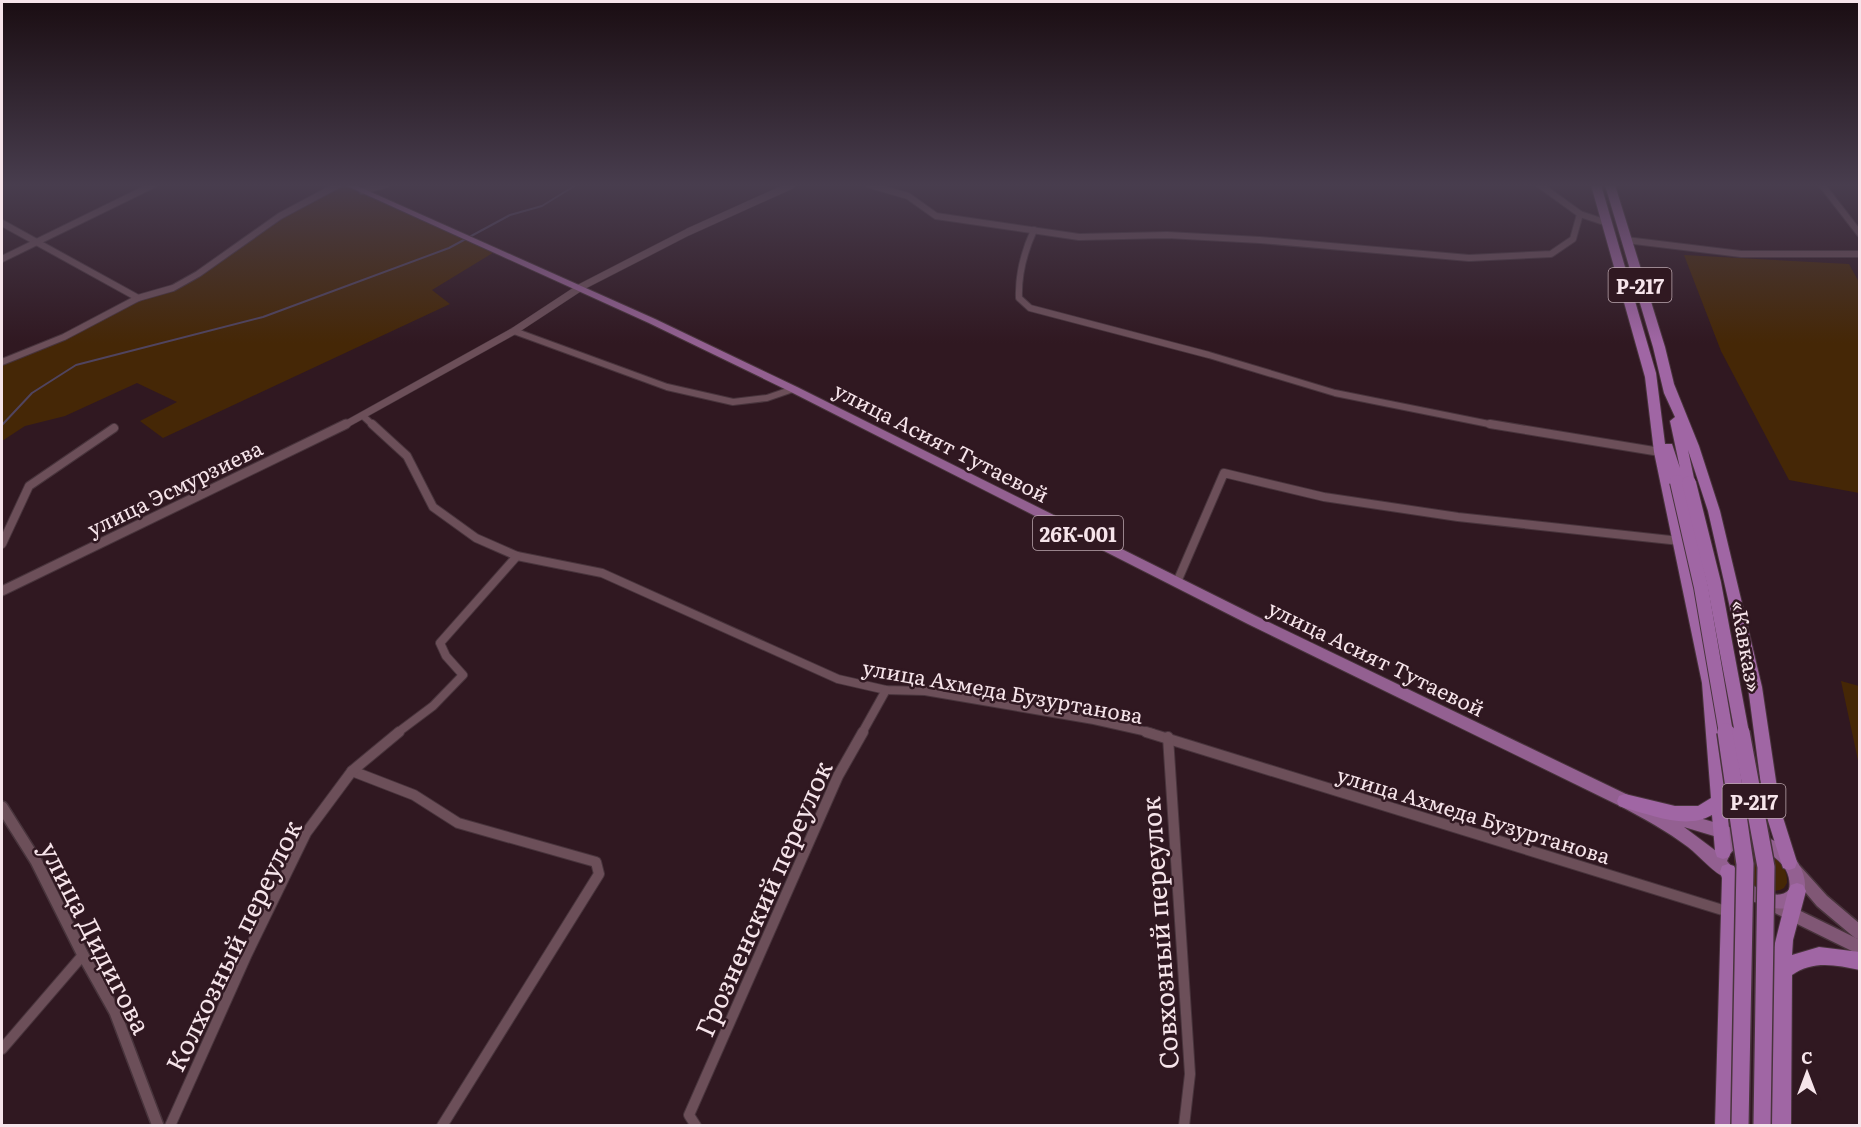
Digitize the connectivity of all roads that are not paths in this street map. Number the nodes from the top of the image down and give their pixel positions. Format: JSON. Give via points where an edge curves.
{"nodes":[{"id":1,"x":28,"y":238,"type":"edge"},
{"id":2,"x":46,"y":238,"type":"edge"},
{"id":3,"x":249,"y":238,"type":"edge"},
{"id":4,"x":467,"y":238,"type":"edge"},
{"id":5,"x":677,"y":238,"type":"edge"},
{"id":6,"x":1031,"y":238,"type":"edge"},
{"id":7,"x":1220,"y":238,"type":"edge"},
{"id":8,"x":1573,"y":238,"type":"edge"},
{"id":9,"x":1611,"y":238,"type":"edge"},
{"id":10,"x":1626,"y":240,"type":"joint"},
{"id":11,"x":37,"y":242,"type":"junction"},
{"id":12,"x":1860,"y":254,"type":"edge"},
{"id":13,"x":2,"y":259,"type":"edge"},
{"id":14,"x":581,"y":287,"type":"junction"},
{"id":15,"x":138,"y":298,"type":"junction"},
{"id":16,"x":514,"y":331,"type":"junction"},
{"id":17,"x":2,"y":362,"type":"edge"},
{"id":18,"x":1650,"y":373,"type":"junction"},
{"id":19,"x":1669,"y":386,"type":"junction"},
{"id":20,"x":793,"y":389,"type":"junction"},
{"id":21,"x":363,"y":416,"type":"junction"},
{"id":22,"x":114,"y":428,"type":"dead end"},
{"id":23,"x":1660,"y":452,"type":"junction"},
{"id":24,"x":1683,"y":483,"type":"junction"},
{"id":25,"x":1680,"y":541,"type":"junction"},
{"id":26,"x":2,"y":544,"type":"edge"},
{"id":27,"x":517,"y":556,"type":"junction"},
{"id":28,"x":1177,"y":582,"type":"junction"},
{"id":29,"x":2,"y":591,"type":"edge"},
{"id":30,"x":886,"y":690,"type":"junction"},
{"id":31,"x":1168,"y":737,"type":"junction"},
{"id":32,"x":352,"y":771,"type":"junction"},
{"id":33,"x":1625,"y":801,"type":"junction"},
{"id":34,"x":1719,"y":802,"type":"junction"},
{"id":35,"x":2,"y":807,"type":"edge"},
{"id":36,"x":1721,"y":831,"type":"junction"},
{"id":37,"x":1745,"y":838,"type":"junction"},
{"id":38,"x":1723,"y":851,"type":"junction"},
{"id":39,"x":1789,"y":862,"type":"junction"},
{"id":40,"x":1729,"y":874,"type":"junction"},
{"id":41,"x":1797,"y":891,"type":"junction"},
{"id":42,"x":1760,"y":898,"type":"junction"},
{"id":43,"x":1731,"y":912,"type":"junction"},
{"id":44,"x":1793,"y":915,"type":"junction"},
{"id":45,"x":1860,"y":933,"type":"edge"},
{"id":46,"x":1860,"y":948,"type":"edge"},
{"id":47,"x":83,"y":955,"type":"junction"},
{"id":48,"x":1860,"y":961,"type":"edge"},
{"id":49,"x":1782,"y":970,"type":"junction"},
{"id":50,"x":2,"y":1049,"type":"edge"},
{"id":51,"x":158,"y":1125,"type":"edge"},
{"id":52,"x":170,"y":1125,"type":"edge"},
{"id":53,"x":442,"y":1125,"type":"edge"},
{"id":54,"x":696,"y":1125,"type":"edge"},
{"id":55,"x":1184,"y":1125,"type":"edge"},
{"id":56,"x":1725,"y":1125,"type":"edge"},
{"id":57,"x":1740,"y":1125,"type":"edge"},
{"id":58,"x":1762,"y":1125,"type":"edge"},
{"id":59,"x":1781,"y":1125,"type":"edge"}],
"edges":[{"from":1,"to":11,"type":"street"},
{"from":2,"to":11,"type":"street"},
{"from":3,"to":15,"type":"street","via":[[173,288]]},
{"from":4,"to":14,"type":"main road","name":"улица Асият Тутаевой","number":"26К-001"},
{"from":5,"to":14,"type":"street","name":"улица Эсмурзиева"},
{"from":6,"to":23,"type":"street","via":[[1018,282],[1019,298],[1030,308],[1335,393]]},
{"from":7,"to":8,"type":"street","via":[[1469,258],[1551,254]]},
{"from":9,"to":18,"type":"highway","name":"«Кавказ»","number":"Р-217"},
{"from":10,"to":12,"type":"street","via":[[1741,254]]},
{"from":10,"to":19,"type":"highway","name":"«Кавказ»","number":"Р-217"},
{"from":11,"to":13,"type":"street"},
{"from":11,"to":15,"type":"street"},
{"from":14,"to":16,"type":"street","name":"улица Эсмурзиева"},
{"from":14,"to":20,"type":"main road","name":"улица Асият Тутаевой","number":"26К-001"},
{"from":15,"to":17,"type":"street","via":[[64,337]]},
{"from":16,"to":20,"type":"street","via":[[667,387],[733,402],[767,398]]},
{"from":16,"to":21,"type":"street","name":"улица Эсмурзиева"},
{"from":18,"to":23,"type":"highway","number":"Р-217"},
{"from":18,"to":24,"type":"highway","name":"«Кавказ»","number":"Р-217"},
{"from":19,"to":24,"type":"highway","name":"«Кавказ»","number":"Р-217"},
{"from":19,"to":39,"type":"highway","via":[[1714,511],[1755,687],[1772,808]]},
{"from":20,"to":28,"type":"main road","name":"улица Асият Тутаевой","number":"26К-001"},
{"from":21,"to":27,"type":"street","name":"улица Ахмеда Бузуртанова","via":[[407,456],[433,507],[476,538]]},
{"from":21,"to":29,"type":"street","name":"улица Эсмурзиева"},
{"from":22,"to":26,"type":"street","via":[[29,486]]},
{"from":23,"to":25,"type":"highway","number":"Р-217"},
{"from":24,"to":57,"type":"highway","name":"«Кавказ»","number":"Р-217","bridge":true,"via":[[1745,864]]},
{"from":24,"to":58,"type":"highway","name":"«Кавказ»","number":"Р-217","bridge":true,"via":[[1714,583],[1766,867]]},
{"from":25,"to":28,"type":"street","via":[[1458,517],[1324,497],[1224,472]]},
{"from":25,"to":34,"type":"highway","number":"Р-217","via":[[1709,683]]},
{"from":27,"to":30,"type":"street","name":"улица Ахмеда Бузуртанова","via":[[602,573],[838,679]]},
{"from":27,"to":32,"type":"street","name":"Колхозный переулок","via":[[440,643],[463,675],[434,706]]},
{"from":28,"to":33,"type":"main road","name":"улица Асият Тутаевой","number":"26К-001"},
{"from":30,"to":31,"type":"street","name":"улица Ахмеда Бузуртанова","via":[[925,691]]},
{"from":30,"to":54,"type":"street","name":"Грозненский переулок","via":[[838,776],[689,1114]]},
{"from":31,"to":43,"type":"street","name":"улица Ахмеда Бузуртанова"},
{"from":31,"to":55,"type":"street","name":"Совхозный переулок","via":[[1190,1074]]},
{"from":32,"to":52,"type":"street","name":"Колхозный переулок","via":[[306,833]]},
{"from":32,"to":53,"type":"street","via":[[414,795],[458,823],[596,862],[599,874]]},
{"from":33,"to":34,"type":"highway","via":[[1675,813],[1700,813]]},
{"from":33,"to":36,"type":"main road"},
{"from":33,"to":40,"type":"main road","name":"улица Асият Тутаевой","via":[[1680,831]]},
{"from":34,"to":36,"type":"highway"},
{"from":35,"to":47,"type":"street","name":"улица Дидигова","via":[[36,861]]},
{"from":36,"to":37,"type":"main road"},
{"from":36,"to":38,"type":"highway"},
{"from":37,"to":38,"type":"main road","via":[[1734,839]]},
{"from":37,"to":39,"type":"main road","via":[[1768,845]]},
{"from":38,"to":40,"type":"main road"},
{"from":39,"to":41,"type":"main road","via":[[1798,882]]},
{"from":39,"to":45,"type":"main road","via":[[1822,901]]},
{"from":40,"to":42,"type":"main road"},
{"from":40,"to":43,"type":"highway"},
{"from":41,"to":42,"type":"main road","via":[[1784,901]]},
{"from":41,"to":44,"type":"highway"},
{"from":42,"to":44,"type":"main road"},
{"from":43,"to":56,"type":"highway"},
{"from":44,"to":46,"type":"main road"},
{"from":44,"to":49,"type":"highway","via":[[1786,931]]},
{"from":47,"to":50,"type":"street"},
{"from":47,"to":51,"type":"street","name":"улица Дидигова","via":[[115,1011]]},
{"from":48,"to":49,"type":"highway","via":[[1820,956],[1797,959]]},
{"from":49,"to":59,"type":"highway"}]}
